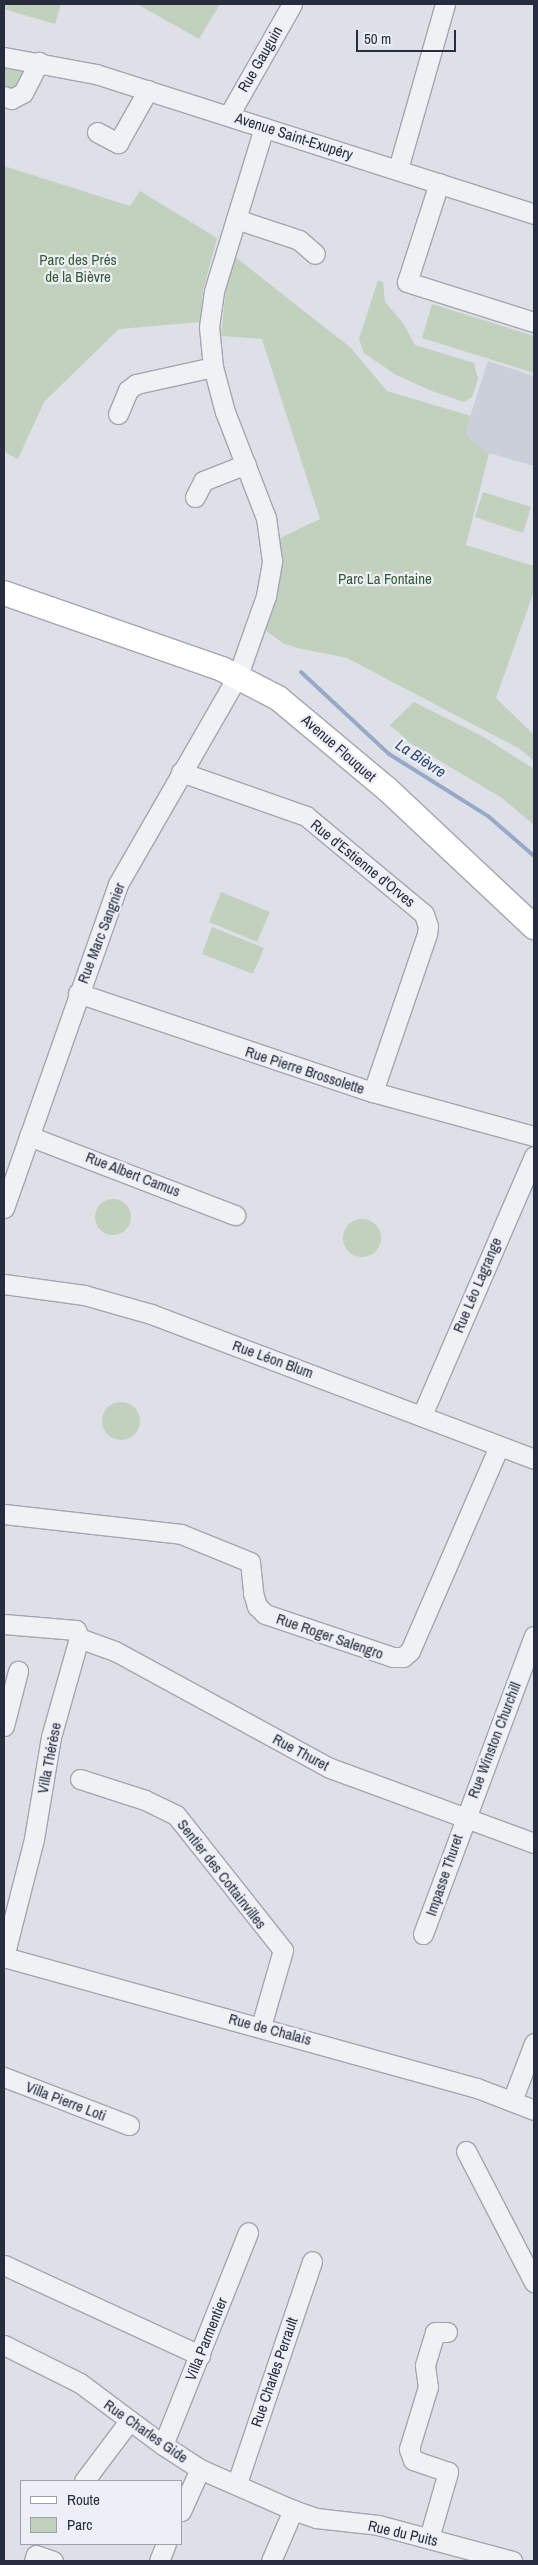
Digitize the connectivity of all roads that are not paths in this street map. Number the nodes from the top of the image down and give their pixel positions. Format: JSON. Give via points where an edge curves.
{"nodes":[{"id":1,"x":292,"y":4,"type":"edge"},
{"id":2,"x":445,"y":4,"type":"edge"},
{"id":3,"x":4,"y":57,"type":"edge"},
{"id":4,"x":39,"y":62,"type":"junction"},
{"id":5,"x":148,"y":90,"type":"junction"},
{"id":6,"x":4,"y":96,"type":"edge"},
{"id":7,"x":229,"y":115,"type":"junction"},
{"id":8,"x":264,"y":127,"type":"junction"},
{"id":9,"x":97,"y":132,"type":"dead end"},
{"id":10,"x":398,"y":169,"type":"junction"},
{"id":11,"x":440,"y":183,"type":"junction"},
{"id":12,"x":534,"y":214,"type":"edge"},
{"id":13,"x":236,"y":219,"type":"junction"},
{"id":14,"x":315,"y":254,"type":"dead end"},
{"id":15,"x":534,"y":322,"type":"edge"},
{"id":16,"x":213,"y":367,"type":"junction"},
{"id":17,"x":118,"y":414,"type":"dead end"},
{"id":18,"x":246,"y":464,"type":"junction"},
{"id":19,"x":195,"y":497,"type":"dead end"},
{"id":20,"x":4,"y":592,"type":"edge"},
{"id":21,"x":238,"y":675,"type":"junction"},
{"id":22,"x":181,"y":772,"type":"junction"},
{"id":23,"x":534,"y":927,"type":"edge"},
{"id":24,"x":78,"y":993,"type":"junction"},
{"id":25,"x":373,"y":1092,"type":"junction"},
{"id":26,"x":29,"y":1136,"type":"junction"},
{"id":27,"x":534,"y":1136,"type":"edge"},
{"id":28,"x":534,"y":1156,"type":"edge"},
{"id":29,"x":4,"y":1208,"type":"edge"},
{"id":30,"x":235,"y":1215,"type":"dead end"},
{"id":31,"x":4,"y":1284,"type":"edge"},
{"id":32,"x":422,"y":1415,"type":"junction"},
{"id":33,"x":499,"y":1446,"type":"junction"},
{"id":34,"x":534,"y":1459,"type":"edge"},
{"id":35,"x":8,"y":1515,"type":"edge"},
{"id":36,"x":4,"y":1624,"type":"edge"},
{"id":37,"x":534,"y":1636,"type":"edge"},
{"id":38,"x":78,"y":1638,"type":"junction"},
{"id":39,"x":18,"y":1671,"type":"dead end"},
{"id":40,"x":4,"y":1726,"type":"edge"},
{"id":41,"x":80,"y":1779,"type":"dead end"},
{"id":42,"x":464,"y":1817,"type":"junction"},
{"id":43,"x":534,"y":1843,"type":"edge"},
{"id":44,"x":423,"y":1934,"type":"dead end"},
{"id":45,"x":4,"y":1957,"type":"edge"},
{"id":46,"x":262,"y":2026,"type":"junction"},
{"id":47,"x":534,"y":2043,"type":"edge"},
{"id":48,"x":4,"y":2078,"type":"edge"},
{"id":49,"x":512,"y":2101,"type":"junction"},
{"id":50,"x":534,"y":2110,"type":"edge"},
{"id":51,"x":129,"y":2125,"type":"dead end"},
{"id":52,"x":466,"y":2151,"type":"dead end"},
{"id":53,"x":248,"y":2232,"type":"dead end"},
{"id":54,"x":312,"y":2262,"type":"dead end"},
{"id":55,"x":4,"y":2265,"type":"edge"},
{"id":56,"x":534,"y":2282,"type":"edge"},
{"id":57,"x":447,"y":2332,"type":"dead end"},
{"id":58,"x":4,"y":2345,"type":"edge"},
{"id":59,"x":200,"y":2355,"type":"junction"},
{"id":60,"x":130,"y":2420,"type":"junction"},
{"id":61,"x":163,"y":2445,"type":"junction"},
{"id":62,"x":200,"y":2468,"type":"junction"},
{"id":63,"x":85,"y":2480,"type":"edge"},
{"id":64,"x":237,"y":2483,"type":"junction"},
{"id":65,"x":182,"y":2509,"type":"edge"},
{"id":66,"x":293,"y":2510,"type":"junction"},
{"id":67,"x":429,"y":2538,"type":"junction"},
{"id":68,"x":166,"y":2545,"type":"edge"},
{"id":69,"x":474,"y":2556,"type":"edge"},
{"id":70,"x":34,"y":2561,"type":"edge"},
{"id":71,"x":53,"y":2561,"type":"edge"},
{"id":72,"x":158,"y":2561,"type":"edge"},
{"id":73,"x":271,"y":2561,"type":"edge"},
{"id":74,"x":512,"y":2561,"type":"edge"}],
"edges":[{"from":1,"to":7,"type":"street","name":"Rue Gauguin"},
{"from":2,"to":10,"type":"street"},
{"from":3,"to":4,"type":"street","name":"Avenue Saint-Exupéry"},
{"from":4,"to":5,"type":"street","name":"Avenue Saint-Exupéry","via":[[96,74]]},
{"from":4,"to":6,"type":"street","via":[[23,92],[11,99]]},
{"from":5,"to":7,"type":"street","name":"Avenue Saint-Exupéry"},
{"from":5,"to":9,"type":"street","via":[[118,143]]},
{"from":7,"to":8,"type":"street","name":"Avenue Saint-Exupéry"},
{"from":8,"to":10,"type":"street","name":"Avenue Saint-Exupéry"},
{"from":8,"to":13,"type":"street","name":"Rue Marc Sangnier"},
{"from":10,"to":11,"type":"street","name":"Avenue Saint-Exupéry"},
{"from":11,"to":12,"type":"street","name":"Avenue Saint-Exupéry"},
{"from":11,"to":15,"type":"street","via":[[407,282]]},
{"from":13,"to":14,"type":"street","via":[[299,240]]},
{"from":13,"to":16,"type":"street","name":"Rue Marc Sangnier","via":[[214,291],[209,327]]},
{"from":16,"to":17,"type":"street","via":[[136,384],[128,390]]},
{"from":16,"to":18,"type":"street","name":"Rue Marc Sangnier","via":[[225,412]]},
{"from":18,"to":19,"type":"street","via":[[203,482]]},
{"from":18,"to":21,"type":"street","name":"Rue Marc Sangnier","via":[[266,518],[272,561],[266,596]]},
{"from":20,"to":21,"type":"main road","name":"Avenue Flouquet"},
{"from":21,"to":22,"type":"street","name":"Rue Marc Sangnier"},
{"from":21,"to":23,"type":"main road","name":"Avenue Flouquet","via":[[278,698],[322,732]]},
{"from":22,"to":24,"type":"street","name":"Rue Marc Sangnier","via":[[118,884]]},
{"from":22,"to":25,"type":"street","name":"Rue d'Estienne d'Orves","via":[[306,816],[424,914],[428,926],[426,934]]},
{"from":24,"to":25,"type":"street","name":"Rue Pierre Brossolette"},
{"from":24,"to":26,"type":"street","name":"Rue Marc Sangnier"},
{"from":25,"to":27,"type":"street","name":"Rue Pierre Brossolette"},
{"from":26,"to":29,"type":"street","name":"Rue Marc Sangnier"},
{"from":26,"to":30,"type":"street","name":"Rue Albert Camus"},
{"from":28,"to":32,"type":"street","name":"Rue Léo Lagrange"},
{"from":31,"to":32,"type":"street","name":"Rue Léon Blum","via":[[84,1295],[151,1314]]},
{"from":32,"to":33,"type":"street","name":"Rue Léon Blum"},
{"from":33,"to":34,"type":"street","name":"Rue Léon Blum"},
{"from":33,"to":35,"type":"street","name":"Rue Roger Salengro","via":[[410,1651],[403,1657],[393,1657],[265,1614],[257,1606],[253,1593],[250,1562],[181,1534],[163,1529]]},
{"from":36,"to":38,"type":"street","via":[[76,1630]]},
{"from":37,"to":42,"type":"street","name":"Rue Winston Churchill"},
{"from":38,"to":42,"type":"street","name":"Rue Thuret","via":[[115,1650],[330,1768]]},
{"from":38,"to":45,"type":"street","name":"Villa Thérèse","via":[[51,1737],[34,1839]]},
{"from":39,"to":40,"type":"street"},
{"from":41,"to":46,"type":"street","name":"Sentier des Cottainvilles","via":[[145,1800],[176,1815],[283,1950]]},
{"from":42,"to":43,"type":"street","name":"Rue Thuret"},
{"from":42,"to":44,"type":"street","name":"Impasse Thuret"},
{"from":45,"to":46,"type":"street","name":"Rue de Chalais"},
{"from":46,"to":49,"type":"street","name":"Rue de Chalais"},
{"from":47,"to":49,"type":"street"},
{"from":48,"to":51,"type":"street","name":"Villa Pierre Loti"},
{"from":49,"to":50,"type":"street","name":"Rue de Chalais"},
{"from":52,"to":56,"type":"street"},
{"from":53,"to":59,"type":"street","name":"Villa Parmentier"},
{"from":54,"to":64,"type":"street","name":"Rue Charles Perrault"},
{"from":55,"to":59,"type":"street"},
{"from":57,"to":67,"type":"street","via":[[434,2332],[425,2365],[428,2387],[409,2449],[413,2460],[448,2472]]},
{"from":58,"to":60,"type":"street","name":"Rue Charles Gide","via":[[80,2383]]},
{"from":59,"to":61,"type":"street","name":"Villa Parmentier"},
{"from":60,"to":61,"type":"street","name":"Rue Charles Gide"},
{"from":60,"to":63,"type":"street"},
{"from":61,"to":62,"type":"street","name":"Rue Charles Gide"},
{"from":62,"to":64,"type":"street","name":"Rue Charles Gide"},
{"from":62,"to":65,"type":"street"},
{"from":64,"to":66,"type":"street","name":"Rue Charles Gide"},
{"from":66,"to":67,"type":"street","name":"Rue du Puits","via":[[316,2518],[378,2525]]},
{"from":66,"to":73,"type":"street"},
{"from":67,"to":69,"type":"street","name":"Rue du Puits"},
{"from":68,"to":72,"type":"street"},
{"from":69,"to":74,"type":"street","name":"Rue du Puits"},
{"from":70,"to":71,"type":"street","via":[[36,2555]]}]}
